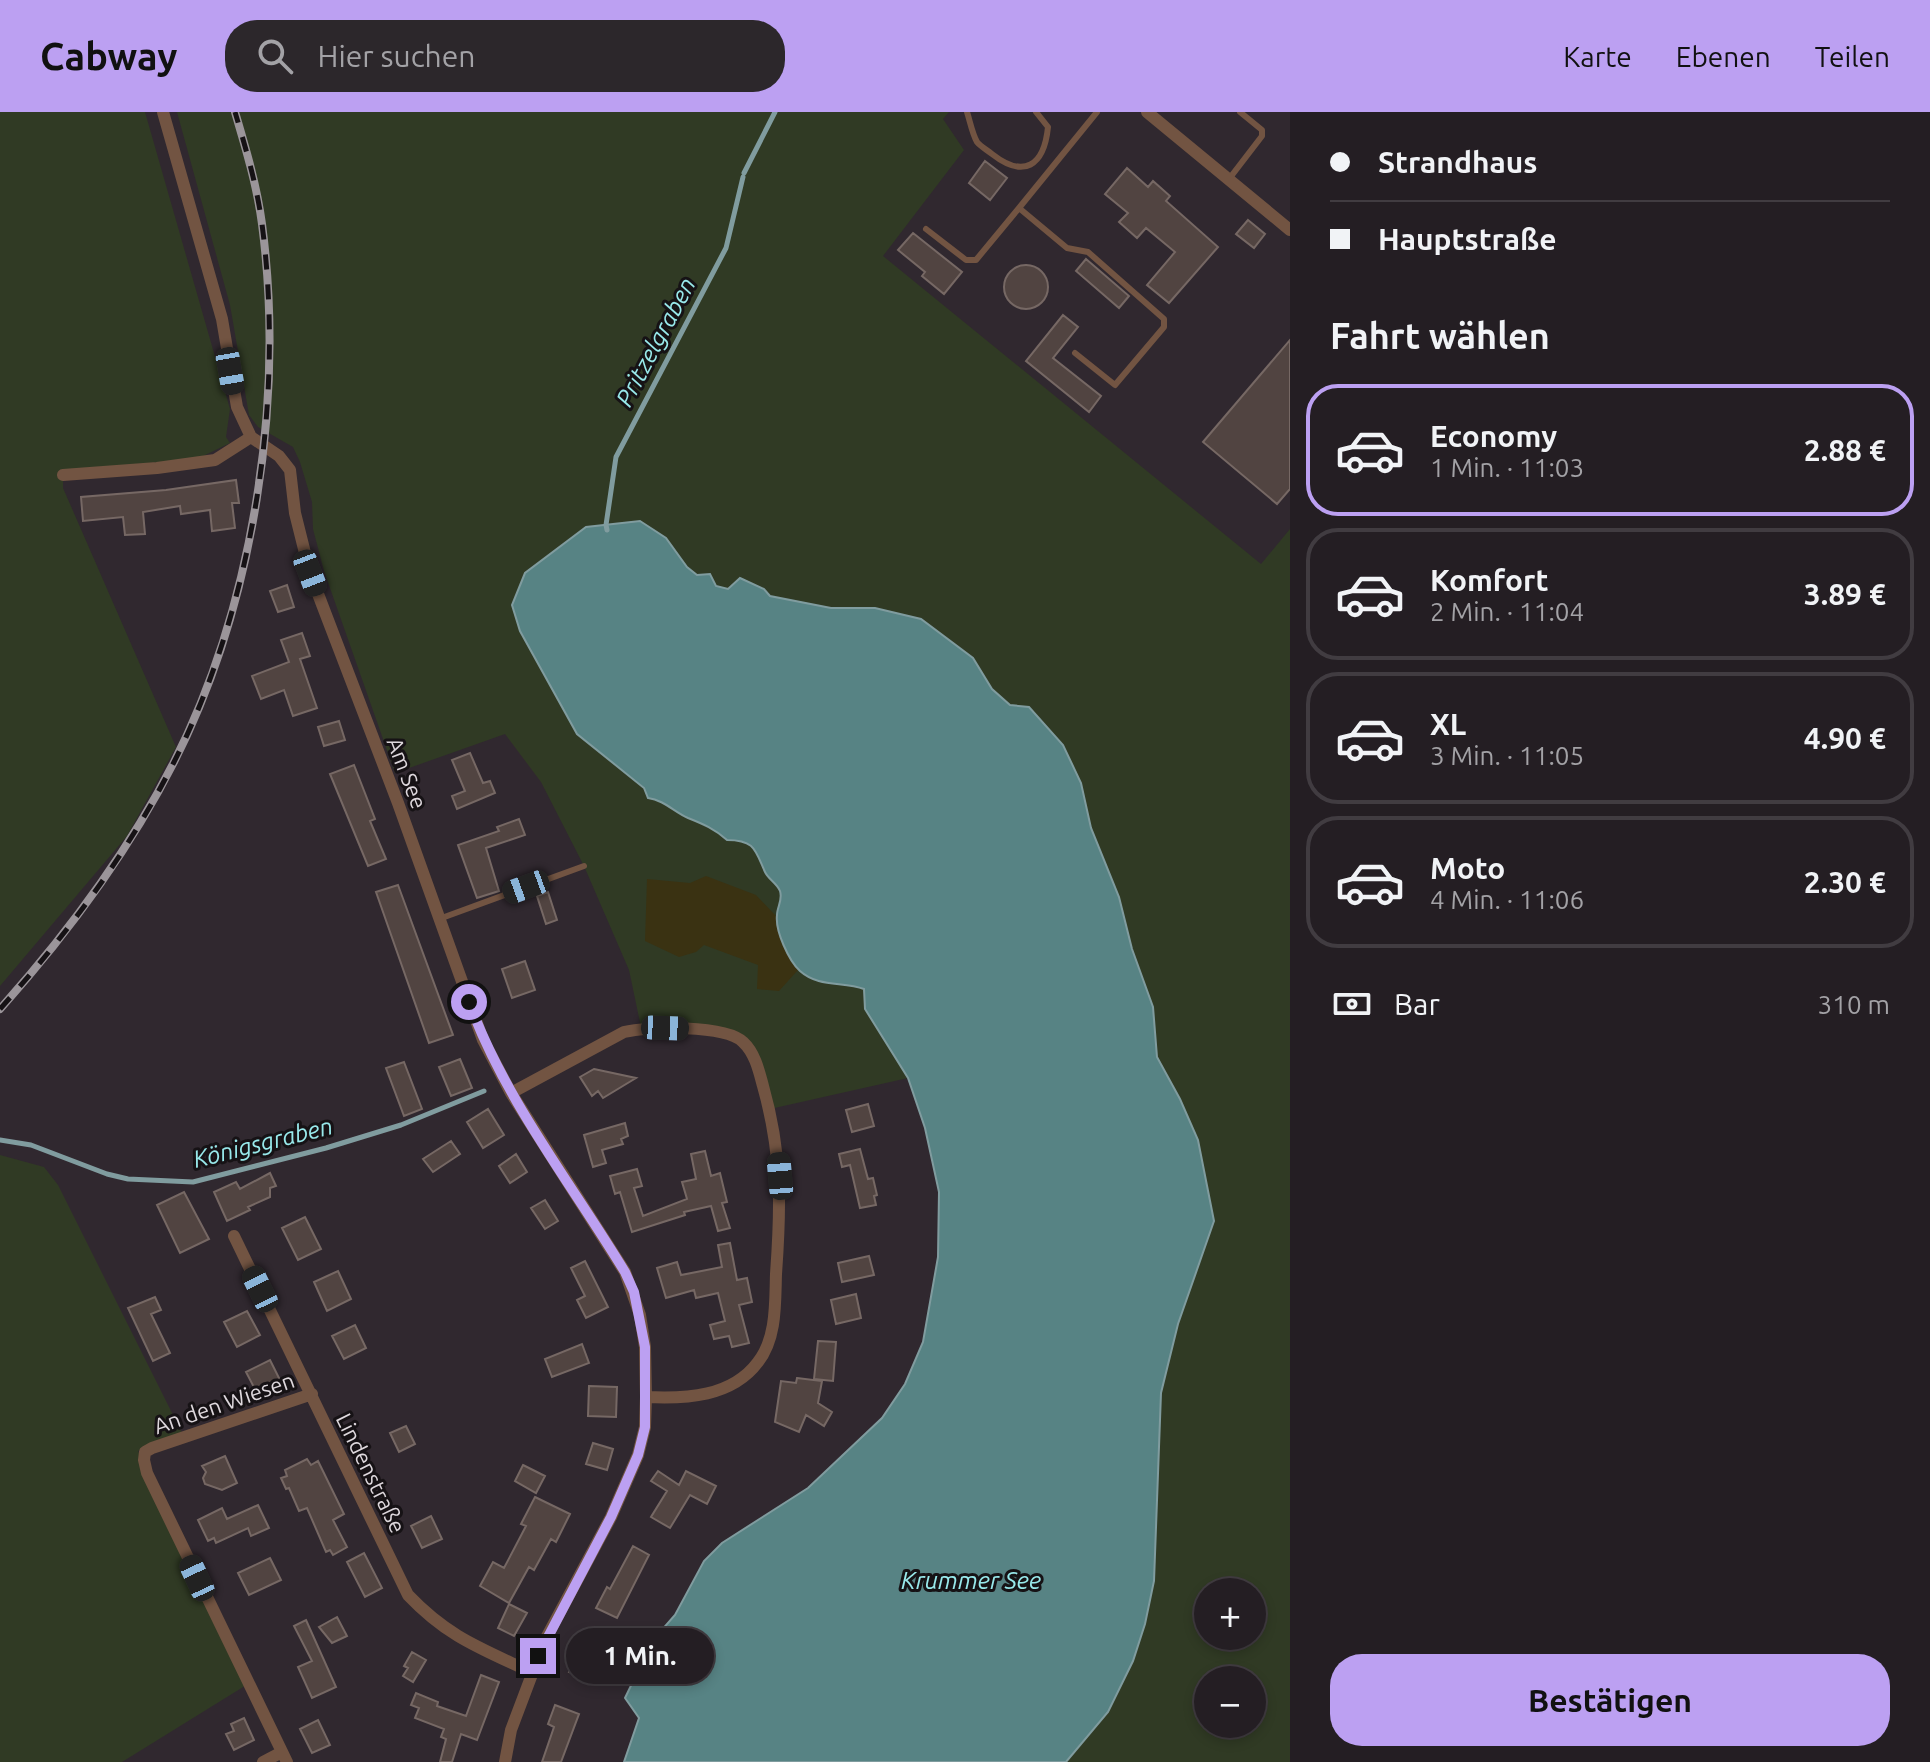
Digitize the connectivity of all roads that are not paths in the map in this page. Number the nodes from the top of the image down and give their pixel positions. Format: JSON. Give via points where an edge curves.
{"nodes":[{"id":1,"x":163,"y":112,"type":"edge"},
{"id":2,"x":967,"y":112,"type":"edge"},
{"id":3,"x":1036,"y":112,"type":"edge"},
{"id":4,"x":1096,"y":112,"type":"edge"},
{"id":5,"x":1147,"y":112,"type":"edge"},
{"id":6,"x":1240,"y":112,"type":"edge"},
{"id":7,"x":1229,"y":180,"type":"junction"},
{"id":8,"x":1019,"y":208,"type":"junction"},
{"id":9,"x":926,"y":229,"type":"dead end"},
{"id":10,"x":1290,"y":230,"type":"edge"},
{"id":11,"x":1075,"y":353,"type":"dead end"},
{"id":12,"x":251,"y":437,"type":"junction"},
{"id":13,"x":63,"y":475,"type":"dead end"},
{"id":14,"x":584,"y":866,"type":"dead end"},
{"id":15,"x":439,"y":919,"type":"junction"},
{"id":16,"x":511,"y":1093,"type":"junction"},
{"id":17,"x":234,"y":1236,"type":"dead end"},
{"id":18,"x":312,"y":1394,"type":"junction"},
{"id":19,"x":646,"y":1397,"type":"junction"},
{"id":20,"x":531,"y":1672,"type":"junction"},
{"id":21,"x":285,"y":1757,"type":"edge"},
{"id":22,"x":263,"y":1762,"type":"edge"},
{"id":23,"x":505,"y":1762,"type":"edge"}],
"edges":[{"from":1,"to":12,"type":"street","via":[[222,319],[237,407]]},
{"from":2,"to":3,"type":"lane","via":[[978,143],[1007,166],[1022,168],[1046,147],[1048,127]]},
{"from":4,"to":8,"type":"lane"},
{"from":5,"to":7,"type":"street"},
{"from":6,"to":7,"type":"lane","via":[[1262,130],[1262,136]]},
{"from":7,"to":10,"type":"street"},
{"from":8,"to":9,"type":"lane","via":[[976,260],[966,260]]},
{"from":8,"to":11,"type":"lane","via":[[1067,248],[1088,252],[1164,319],[1164,327],[1115,385]]},
{"from":12,"to":13,"type":"street","via":[[215,460]]},
{"from":12,"to":15,"type":"street","name":"Am See","via":[[290,470],[310,573]]},
{"from":14,"to":15,"type":"lane"},
{"from":15,"to":16,"type":"street","name":"Am See","via":[[483,1040]]},
{"from":16,"to":19,"type":"street","name":"Am See","via":[[625,1272],[640,1315]]},
{"from":16,"to":19,"type":"street","via":[[641,1027],[700,1029],[737,1037],[756,1061],[780,1176],[769,1342],[744,1378],[724,1388],[676,1398]]},
{"from":17,"to":18,"type":"street","name":"Lindenstraße"},
{"from":18,"to":20,"type":"street","name":"Lindenstraße","via":[[408,1595],[450,1633]]},
{"from":18,"to":21,"type":"street","name":"An den Wiesen","via":[[152,1448],[144,1460]]},
{"from":19,"to":20,"type":"street","name":"Am See","via":[[645,1427],[633,1468]]},
{"from":20,"to":23,"type":"street","name":"Am See"},
{"from":21,"to":22,"type":"street","name":"An den Wiesen"}]}
